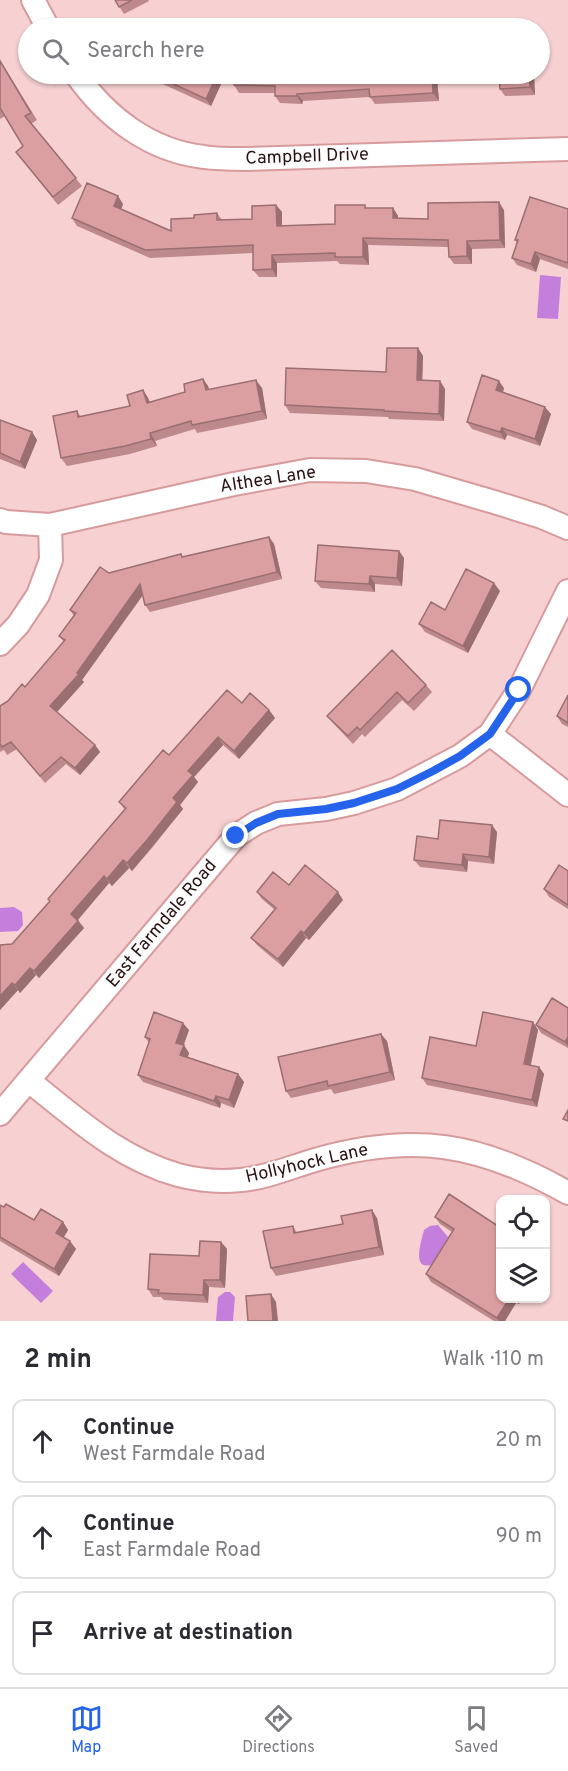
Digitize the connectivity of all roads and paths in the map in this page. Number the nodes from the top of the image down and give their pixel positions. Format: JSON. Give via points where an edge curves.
{"nodes":[{"id":1,"x":33,"y":0,"type":"edge"},
{"id":2,"x":43,"y":18,"type":"edge"},
{"id":3,"x":84,"y":84,"type":"edge"},
{"id":4,"x":568,"y":149,"type":"edge"},
{"id":5,"x":0,"y":520,"type":"edge"},
{"id":6,"x":50,"y":525,"type":"junction"},
{"id":7,"x":568,"y":528,"type":"edge"},
{"id":8,"x":568,"y":591,"type":"edge"},
{"id":9,"x":0,"y":644,"type":"edge"},
{"id":10,"x":490,"y":734,"type":"junction"},
{"id":11,"x":568,"y":795,"type":"edge"},
{"id":12,"x":29,"y":1081,"type":"junction"},
{"id":13,"x":0,"y":1114,"type":"edge"},
{"id":14,"x":568,"y":1193,"type":"edge"}],
"edges":[{"from":1,"to":2,"type":"street"},
{"from":3,"to":4,"type":"street","name":"Campbell Drive","via":[[101,104],[136,133],[171,150],[204,158]]},
{"from":5,"to":6,"type":"street","name":"Althea Lane"},
{"from":6,"to":7,"type":"street","name":"Althea Lane","via":[[310,470],[366,471],[415,479]]},
{"from":6,"to":9,"type":"street","via":[[51,560],[38,596]]},
{"from":8,"to":10,"type":"street","via":[[519,690]]},
{"from":10,"to":11,"type":"street"},
{"from":10,"to":12,"type":"street","name":"East Farmdale Road","via":[[460,756],[397,789],[326,809],[278,814],[236,836]]},
{"from":12,"to":13,"type":"street","name":"East Farmdale Road"},
{"from":12,"to":14,"type":"street","name":"Hollyhock Lane","via":[[115,1148],[179,1175],[241,1180],[358,1150],[404,1144],[451,1147],[497,1158]]}]}
